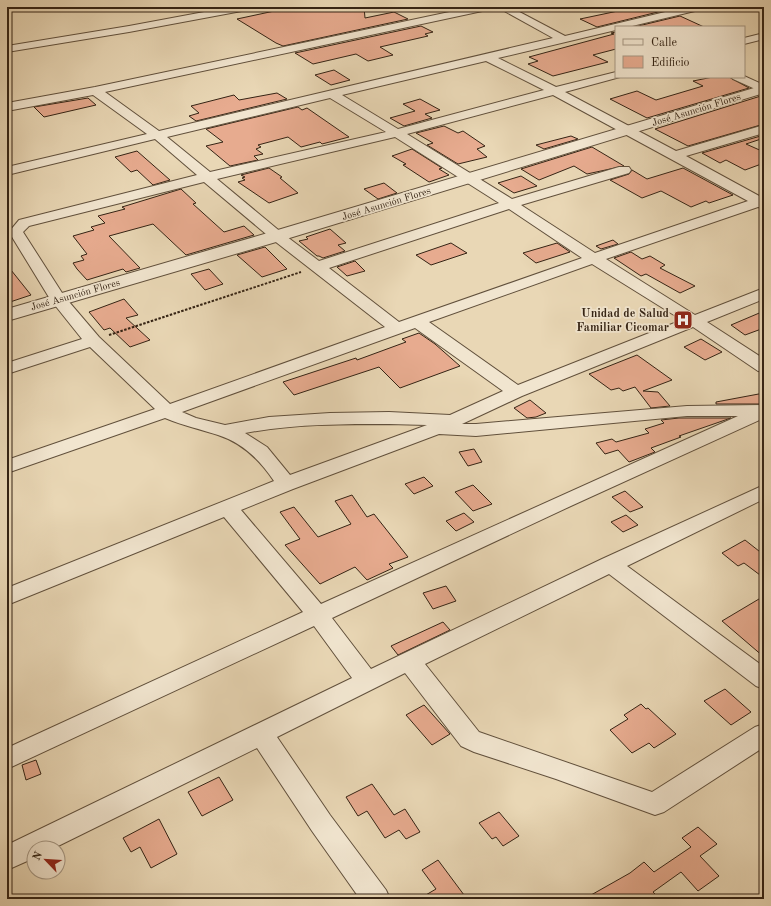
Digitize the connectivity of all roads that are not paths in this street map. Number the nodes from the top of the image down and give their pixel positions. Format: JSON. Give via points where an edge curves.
{"nodes":[{"id":1,"x":247,"y":7,"type":"edge"},
{"id":2,"x":487,"y":7,"type":"edge"},
{"id":3,"x":502,"y":7,"type":"edge"},
{"id":4,"x":699,"y":7,"type":"edge"},
{"id":5,"x":626,"y":26,"type":"edge"},
{"id":6,"x":615,"y":28,"type":"edge"},
{"id":7,"x":764,"y":36,"type":"edge"},
{"id":8,"x":563,"y":39,"type":"junction"},
{"id":9,"x":745,"y":41,"type":"edge"},
{"id":10,"x":7,"y":49,"type":"edge"},
{"id":11,"x":488,"y":57,"type":"junction"},
{"id":12,"x":615,"y":75,"type":"edge"},
{"id":13,"x":739,"y":78,"type":"edge"},
{"id":14,"x":764,"y":89,"type":"edge"},
{"id":15,"x":95,"y":91,"type":"junction"},
{"id":16,"x":553,"y":91,"type":"junction"},
{"id":17,"x":331,"y":93,"type":"junction"},
{"id":18,"x":7,"y":107,"type":"edge"},
{"id":19,"x":764,"y":129,"type":"edge"},
{"id":20,"x":626,"y":130,"type":"junction"},
{"id":21,"x":396,"y":133,"type":"junction"},
{"id":22,"x":157,"y":135,"type":"junction"},
{"id":23,"x":675,"y":155,"type":"junction"},
{"id":24,"x":624,"y":170,"type":"dead end"},
{"id":25,"x":7,"y":171,"type":"edge"},
{"id":26,"x":207,"y":177,"type":"junction"},
{"id":27,"x":469,"y":177,"type":"junction"},
{"id":28,"x":762,"y":202,"type":"edge"},
{"id":29,"x":510,"y":204,"type":"junction"},
{"id":30,"x":277,"y":236,"type":"junction"},
{"id":31,"x":594,"y":258,"type":"junction"},
{"id":32,"x":317,"y":267,"type":"junction"},
{"id":33,"x":764,"y":293,"type":"edge"},
{"id":34,"x":58,"y":299,"type":"junction"},
{"id":35,"x":7,"y":315,"type":"edge"},
{"id":36,"x":418,"y":322,"type":"junction"},
{"id":37,"x":696,"y":322,"type":"junction"},
{"id":38,"x":398,"y":329,"type":"junction"},
{"id":39,"x":93,"y":341,"type":"junction"},
{"id":40,"x":764,"y":367,"type":"edge"},
{"id":41,"x":7,"y":369,"type":"edge"},
{"id":42,"x":516,"y":392,"type":"junction"},
{"id":43,"x":764,"y":411,"type":"edge"},
{"id":44,"x":168,"y":412,"type":"junction"},
{"id":45,"x":446,"y":424,"type":"junction"},
{"id":46,"x":225,"y":431,"type":"junction"},
{"id":47,"x":7,"y":467,"type":"edge"},
{"id":48,"x":286,"y":484,"type":"junction"},
{"id":49,"x":764,"y":491,"type":"edge"},
{"id":50,"x":228,"y":508,"type":"junction"},
{"id":51,"x":610,"y":564,"type":"junction"},
{"id":52,"x":7,"y":597,"type":"edge"},
{"id":53,"x":318,"y":615,"type":"junction"},
{"id":54,"x":410,"y":662,"type":"junction"},
{"id":55,"x":764,"y":680,"type":"edge"},
{"id":56,"x":367,"y":681,"type":"junction"},
{"id":57,"x":261,"y":734,"type":"junction"},
{"id":58,"x":764,"y":734,"type":"edge"},
{"id":59,"x":7,"y":759,"type":"edge"},
{"id":60,"x":7,"y":858,"type":"edge"},
{"id":61,"x":376,"y":899,"type":"edge"}],
"edges":[{"from":1,"to":10,"type":"street"},
{"from":2,"to":15,"type":"street"},
{"from":3,"to":8,"type":"street"},
{"from":4,"to":5,"type":"street"},
{"from":6,"to":8,"type":"street"},
{"from":7,"to":9,"type":"street"},
{"from":8,"to":11,"type":"street"},
{"from":11,"to":16,"type":"street"},
{"from":11,"to":17,"type":"street"},
{"from":12,"to":16,"type":"street"},
{"from":13,"to":14,"type":"street"},
{"from":14,"to":20,"type":"street","name":"José Asunción Flores"},
{"from":15,"to":18,"type":"street"},
{"from":15,"to":22,"type":"street"},
{"from":16,"to":20,"type":"street"},
{"from":16,"to":21,"type":"street"},
{"from":17,"to":21,"type":"street"},
{"from":17,"to":22,"type":"street"},
{"from":19,"to":23,"type":"street"},
{"from":20,"to":23,"type":"street"},
{"from":20,"to":27,"type":"street","name":"José Asunción Flores"},
{"from":21,"to":26,"type":"street"},
{"from":21,"to":27,"type":"street"},
{"from":22,"to":25,"type":"street"},
{"from":22,"to":26,"type":"street"},
{"from":23,"to":28,"type":"street"},
{"from":24,"to":29,"type":"street"},
{"from":26,"to":30,"type":"street"},
{"from":26,"to":34,"type":"street","via":[[24,223],[16,232]]},
{"from":27,"to":29,"type":"street"},
{"from":27,"to":30,"type":"street","name":"José Asunción Flores"},
{"from":28,"to":31,"type":"street"},
{"from":29,"to":31,"type":"street"},
{"from":29,"to":32,"type":"street"},
{"from":30,"to":32,"type":"street"},
{"from":30,"to":34,"type":"street","name":"José Asunción Flores"},
{"from":31,"to":36,"type":"street"},
{"from":31,"to":37,"type":"street"},
{"from":32,"to":38,"type":"street"},
{"from":33,"to":37,"type":"street"},
{"from":34,"to":35,"type":"street","name":"José Asunción Flores"},
{"from":34,"to":39,"type":"street"},
{"from":36,"to":38,"type":"street"},
{"from":36,"to":42,"type":"street"},
{"from":37,"to":40,"type":"street"},
{"from":37,"to":42,"type":"street"},
{"from":38,"to":44,"type":"street"},
{"from":39,"to":41,"type":"street"},
{"from":39,"to":44,"type":"street"},
{"from":42,"to":45,"type":"street"},
{"from":43,"to":45,"type":"street","via":[[680,412],[476,430]]},
{"from":43,"to":53,"type":"street"},
{"from":44,"to":46,"type":"street","via":[[190,422]]},
{"from":44,"to":47,"type":"street"},
{"from":45,"to":46,"type":"street","via":[[389,418],[330,419],[269,423]]},
{"from":45,"to":48,"type":"street"},
{"from":46,"to":48,"type":"street","via":[[260,449]]},
{"from":48,"to":50,"type":"street"},
{"from":49,"to":51,"type":"street"},
{"from":50,"to":52,"type":"street"},
{"from":50,"to":53,"type":"street"},
{"from":51,"to":54,"type":"street"},
{"from":51,"to":55,"type":"street"},
{"from":53,"to":56,"type":"street"},
{"from":53,"to":59,"type":"street"},
{"from":54,"to":56,"type":"street"},
{"from":54,"to":58,"type":"street","via":[[470,739],[655,804]]},
{"from":56,"to":57,"type":"street"},
{"from":57,"to":60,"type":"street"},
{"from":57,"to":61,"type":"street","via":[[321,824]]}]}
